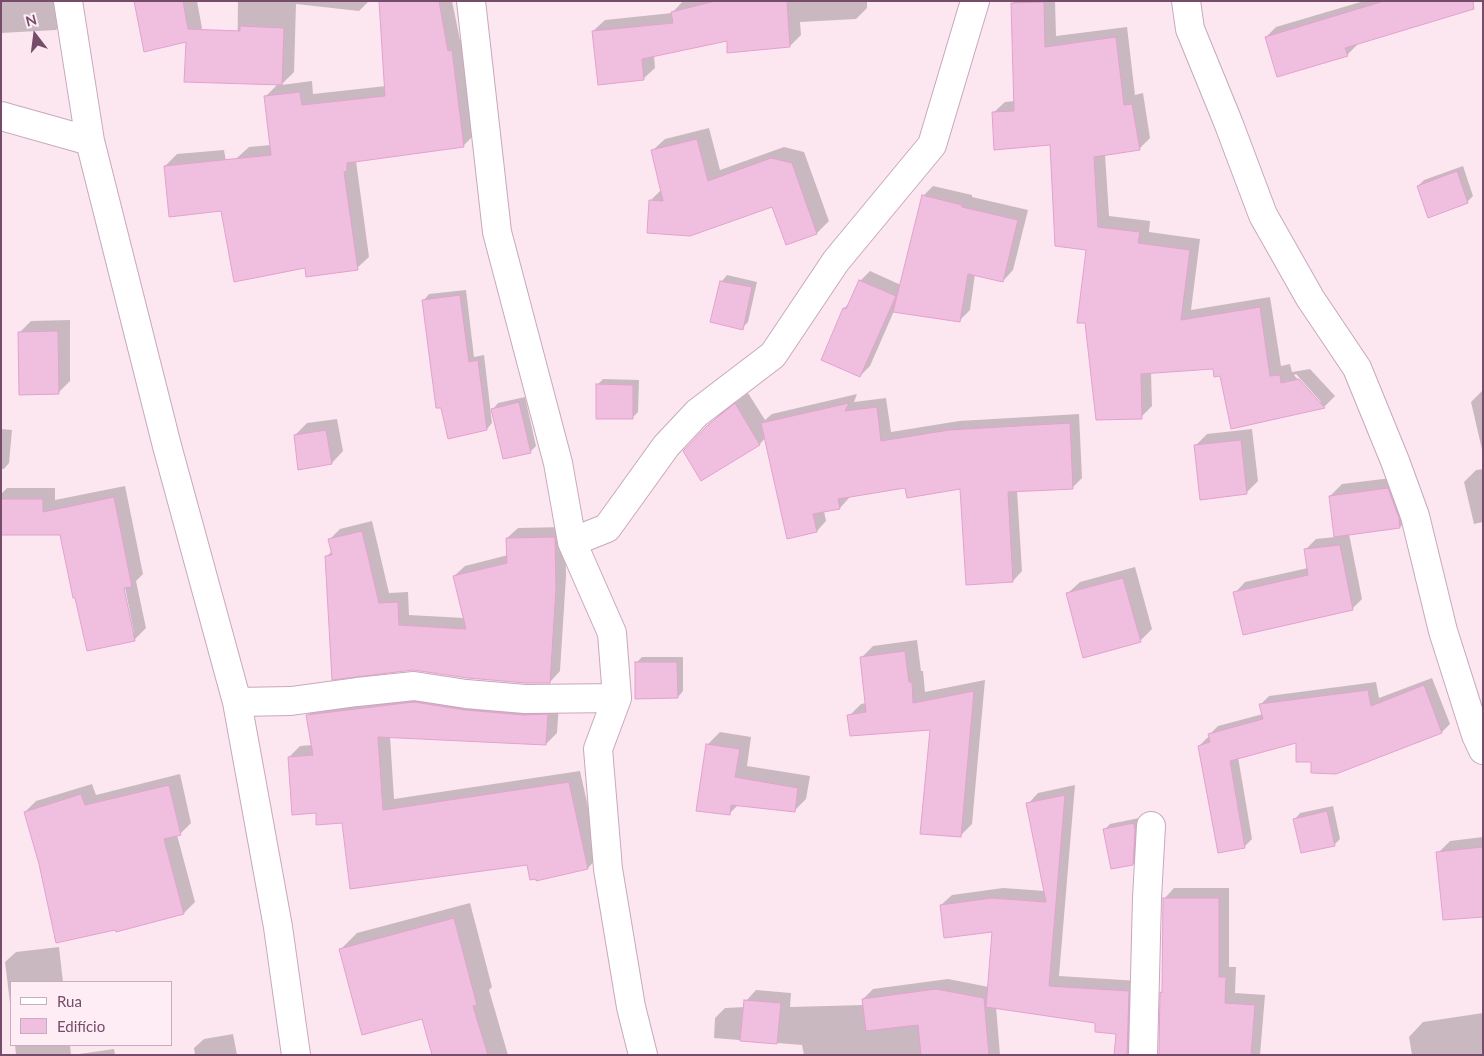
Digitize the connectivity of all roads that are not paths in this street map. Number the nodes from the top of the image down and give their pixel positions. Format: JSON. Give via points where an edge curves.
{"nodes":[{"id":1,"x":68,"y":1,"type":"edge"},
{"id":2,"x":471,"y":1,"type":"edge"},
{"id":3,"x":975,"y":1,"type":"edge"},
{"id":4,"x":1186,"y":1,"type":"edge"},
{"id":5,"x":1,"y":116,"type":"edge"},
{"id":6,"x":90,"y":141,"type":"junction"},
{"id":7,"x":572,"y":542,"type":"junction"},
{"id":8,"x":617,"y":698,"type":"junction"},
{"id":9,"x":237,"y":702,"type":"junction"},
{"id":10,"x":1483,"y":750,"type":"edge"},
{"id":11,"x":1151,"y":826,"type":"dead end"},
{"id":12,"x":296,"y":1055,"type":"edge"},
{"id":13,"x":643,"y":1055,"type":"edge"},
{"id":14,"x":1143,"y":1055,"type":"edge"}],
"edges":[{"from":1,"to":6,"type":"street"},
{"from":2,"to":7,"type":"street","via":[[497,232],[558,463]]},
{"from":3,"to":7,"type":"street","via":[[932,145],[836,261],[772,355],[697,413],[666,446],[608,528]]},
{"from":4,"to":10,"type":"street","via":[[1190,29],[1263,215],[1310,298],[1357,368],[1395,461],[1414,516],[1443,631]]},
{"from":5,"to":6,"type":"street"},
{"from":6,"to":9,"type":"street","via":[[167,446]]},
{"from":7,"to":8,"type":"street","via":[[612,632]]},
{"from":8,"to":9,"type":"street","via":[[525,699],[414,686],[291,701]]},
{"from":8,"to":13,"type":"street","via":[[598,749],[608,869],[630,1007]]},
{"from":9,"to":12,"type":"street","via":[[278,927]]},
{"from":11,"to":14,"type":"street"}]}
